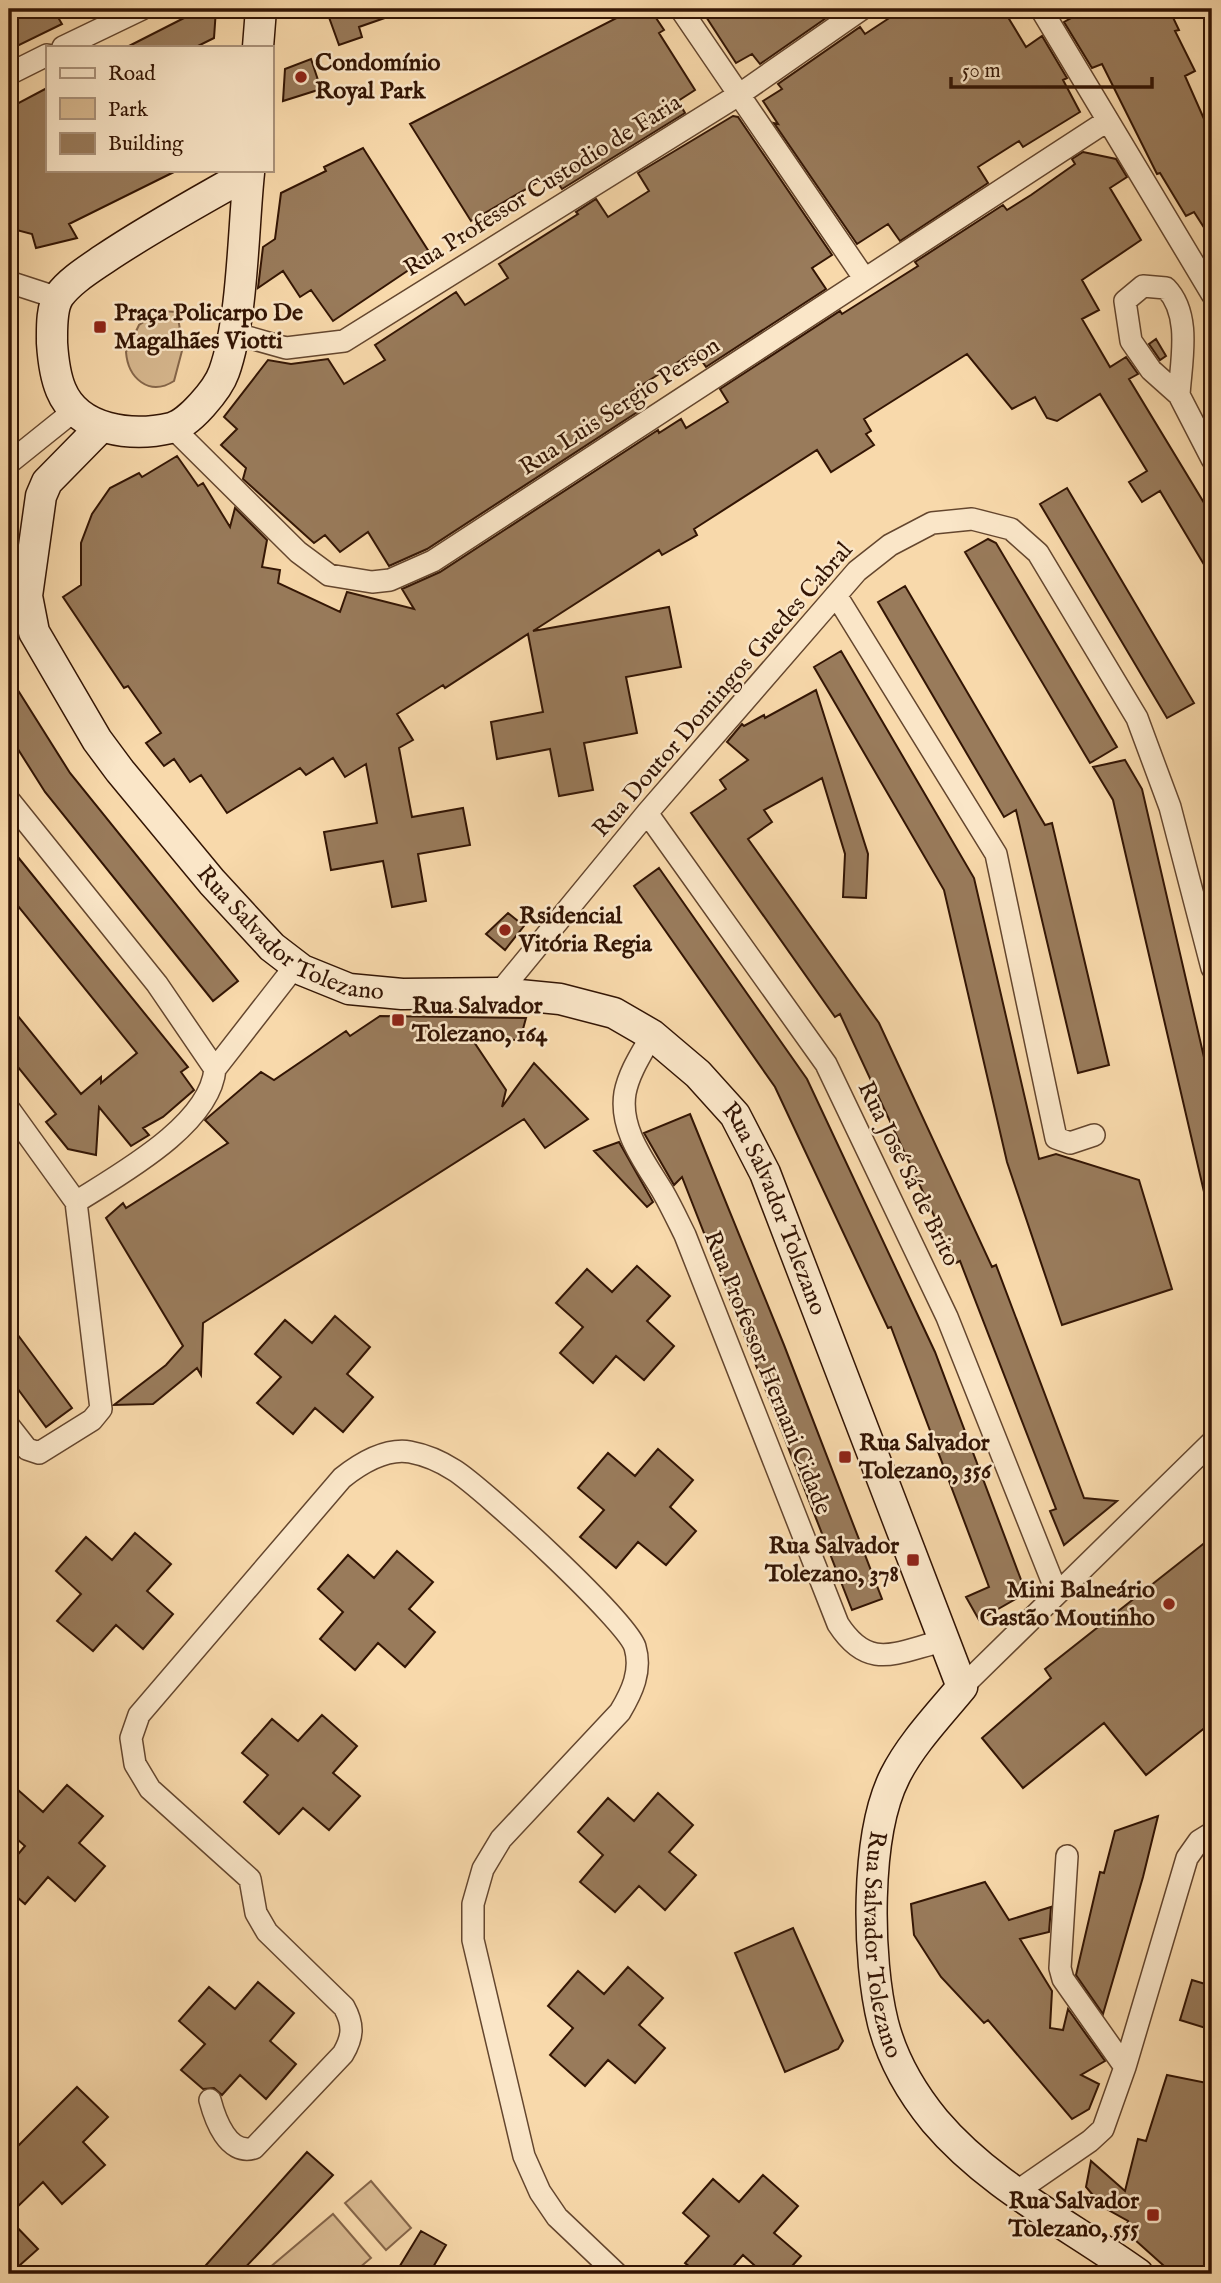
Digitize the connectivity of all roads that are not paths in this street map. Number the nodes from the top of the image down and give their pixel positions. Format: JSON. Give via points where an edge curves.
{"nodes":[{"id":1,"x":142,"y":9,"type":"edge"},
{"id":2,"x":261,"y":9,"type":"edge"},
{"id":3,"x":862,"y":9,"type":"edge"},
{"id":4,"x":1041,"y":9,"type":"edge"},
{"id":5,"x":682,"y":11,"type":"dead end"},
{"id":6,"x":65,"y":46,"type":"edge"},
{"id":7,"x":258,"y":46,"type":"edge"},
{"id":8,"x":46,"y":56,"type":"edge"},
{"id":9,"x":9,"y":74,"type":"edge"},
{"id":10,"x":740,"y":94,"type":"junction"},
{"id":11,"x":1107,"y":121,"type":"junction"},
{"id":12,"x":247,"y":172,"type":"edge"},
{"id":13,"x":249,"y":172,"type":"edge"},
{"id":14,"x":864,"y":278,"type":"junction"},
{"id":15,"x":9,"y":282,"type":"edge"},
{"id":16,"x":1212,"y":294,"type":"edge"},
{"id":17,"x":58,"y":298,"type":"junction"},
{"id":18,"x":233,"y":333,"type":"junction"},
{"id":19,"x":1179,"y":396,"type":"junction"},
{"id":20,"x":75,"y":410,"type":"junction"},
{"id":21,"x":100,"y":428,"type":"junction"},
{"id":22,"x":173,"y":428,"type":"junction"},
{"id":23,"x":1212,"y":459,"type":"edge"},
{"id":24,"x":9,"y":463,"type":"edge"},
{"id":25,"x":836,"y":595,"type":"junction"},
{"id":26,"x":9,"y":800,"type":"edge"},
{"id":27,"x":647,"y":813,"type":"junction"},
{"id":28,"x":296,"y":965,"type":"junction"},
{"id":29,"x":1212,"y":968,"type":"edge"},
{"id":30,"x":499,"y":993,"type":"junction"},
{"id":31,"x":652,"y":1035,"type":"junction"},
{"id":32,"x":215,"y":1069,"type":"junction"},
{"id":33,"x":9,"y":1109,"type":"edge"},
{"id":34,"x":1094,"y":1135,"type":"dead end"},
{"id":35,"x":76,"y":1202,"type":"junction"},
{"id":36,"x":9,"y":1426,"type":"edge"},
{"id":37,"x":1212,"y":1442,"type":"edge"},
{"id":38,"x":1058,"y":1593,"type":"junction"},
{"id":39,"x":943,"y":1641,"type":"junction"},
{"id":40,"x":962,"y":1686,"type":"junction"},
{"id":41,"x":1212,"y":1833,"type":"edge"},
{"id":42,"x":1067,"y":1856,"type":"dead end"},
{"id":43,"x":1125,"y":2067,"type":"junction"},
{"id":44,"x":210,"y":2100,"type":"dead end"},
{"id":45,"x":1016,"y":2192,"type":"junction"},
{"id":46,"x":617,"y":2274,"type":"edge"},
{"id":47,"x":1138,"y":2274,"type":"edge"}],
"edges":[{"from":1,"to":6,"type":"street"},
{"from":2,"to":7,"type":"street"},
{"from":3,"to":10,"type":"street","name":"Rua Professor Custodio de Faria"},
{"from":4,"to":11,"type":"street"},
{"from":5,"to":10,"type":"street"},
{"from":8,"to":9,"type":"street"},
{"from":10,"to":14,"type":"street"},
{"from":10,"to":18,"type":"street","name":"Rua Professor Custodio de Faria","via":[[344,341],[286,348]]},
{"from":11,"to":14,"type":"street","name":"Rua Luis Sergio Person"},
{"from":11,"to":16,"type":"street"},
{"from":12,"to":17,"type":"street","via":[[135,238]]},
{"from":13,"to":18,"type":"street"},
{"from":14,"to":22,"type":"street","name":"Rua Luis Sergio Person","via":[[433,561],[390,580],[329,575],[298,552]]},
{"from":15,"to":17,"type":"street"},
{"from":17,"to":20,"type":"street","via":[[52,323],[55,366],[61,391]]},
{"from":18,"to":22,"type":"street","via":[[223,374],[203,406]]},
{"from":19,"to":19,"type":"street","via":[[1151,370],[1132,341],[1125,301],[1143,286],[1166,288],[1180,309]]},
{"from":19,"to":23,"type":"street"},
{"from":20,"to":21,"type":"street"},
{"from":20,"to":24,"type":"street"},
{"from":21,"to":22,"type":"street"},
{"from":21,"to":28,"type":"street","name":"Rua Salvador Tolezano","via":[[47,482],[41,496],[27,596],[34,632],[120,771],[234,907]]},
{"from":25,"to":27,"type":"street","name":"Rua Doutor Domingos Guedes Cabral"},
{"from":25,"to":29,"type":"street","name":"Rua Doutor Domingos Guedes Cabral","via":[[890,545],[932,523],[972,519],[1011,529],[1038,553],[1137,718],[1170,807]]},
{"from":25,"to":34,"type":"street","via":[[996,854],[1056,1138],[1070,1143]]},
{"from":26,"to":32,"type":"street","via":[[157,984]]},
{"from":27,"to":30,"type":"street","name":"Rua Doutor Domingos Guedes Cabral"},
{"from":27,"to":38,"type":"street","name":"Rua José Sá de Brito","via":[[826,1064],[947,1317]]},
{"from":28,"to":30,"type":"street","name":"Rua Salvador Tolezano","via":[[349,989],[402,995]]},
{"from":28,"to":32,"type":"street"},
{"from":30,"to":31,"type":"street","name":"Rua Salvador Tolezano","via":[[560,999],[614,1013]]},
{"from":31,"to":39,"type":"street","name":"Rua Salvador Tolezano","via":[[698,1074],[735,1115],[765,1173]]},
{"from":31,"to":39,"type":"street","name":"Rua Professor Hernani Cidade","via":[[625,1095],[632,1141],[685,1235],[838,1624],[851,1644],[865,1654],[882,1655]]},
{"from":32,"to":35,"type":"street","via":[[209,1095],[184,1124],[136,1164]]},
{"from":33,"to":35,"type":"street"},
{"from":35,"to":36,"type":"street","via":[[101,1409],[92,1420],[39,1453],[27,1449]]},
{"from":37,"to":38,"type":"street"},
{"from":38,"to":40,"type":"street"},
{"from":39,"to":40,"type":"street","name":"Rua Salvador Tolezano"},
{"from":40,"to":45,"type":"street","name":"Rua Salvador Tolezano","via":[[894,1777],[878,1830],[871,1911],[875,1970],[883,2023],[904,2076],[935,2121]]},
{"from":41,"to":43,"type":"street","via":[[1186,1858]]},
{"from":42,"to":43,"type":"street","via":[[1063,1979]]},
{"from":43,"to":45,"type":"street","via":[[1103,2129]]},
{"from":44,"to":46,"type":"street","via":[[219,2126],[233,2144],[254,2148],[343,2054],[350,2042],[350,2017],[267,1932],[256,1913],[250,1879],[150,1789],[135,1764],[131,1738],[139,1715],[342,1478],[381,1455],[407,1451],[433,1458],[494,1504],[615,1617],[635,1646],[635,1688],[620,1712],[501,1839],[483,1869],[473,1904],[473,1940],[524,2156],[557,2217]]},
{"from":45,"to":47,"type":"street","name":"Rua Salvador Tolezano"}]}
